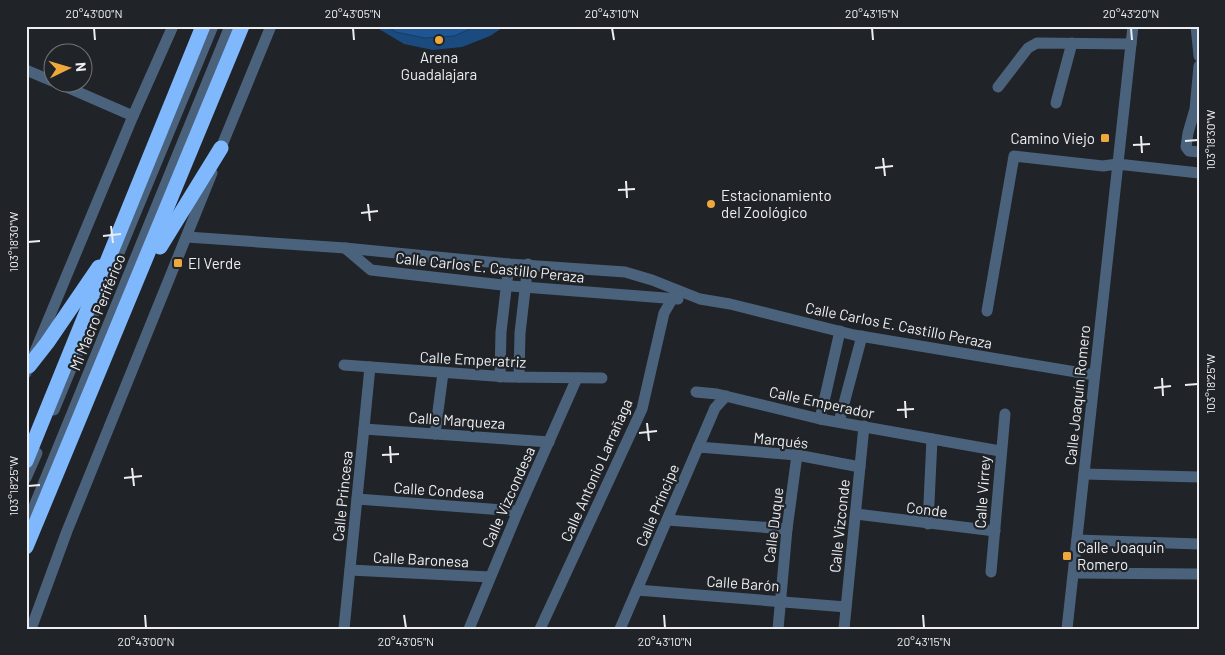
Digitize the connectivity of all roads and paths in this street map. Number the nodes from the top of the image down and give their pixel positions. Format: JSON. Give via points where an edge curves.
{"nodes":[{"id":1,"x":173,"y":26,"type":"edge"},
{"id":2,"x":196,"y":26,"type":"edge"},
{"id":3,"x":203,"y":26,"type":"edge"},
{"id":4,"x":213,"y":26,"type":"edge"},
{"id":5,"x":230,"y":26,"type":"edge"},
{"id":6,"x":242,"y":26,"type":"edge"},
{"id":7,"x":271,"y":26,"type":"edge"},
{"id":8,"x":1133,"y":26,"type":"edge"},
{"id":9,"x":1196,"y":26,"type":"edge"},
{"id":10,"x":1072,"y":43,"type":"junction"},
{"id":11,"x":1131,"y":44,"type":"junction"},
{"id":12,"x":191,"y":52,"type":"junction"},
{"id":13,"x":1199,"y":56,"type":"edge"},
{"id":14,"x":1199,"y":66,"type":"edge"},
{"id":15,"x":26,"y":70,"type":"edge"},
{"id":16,"x":42,"y":77,"type":"edge"},
{"id":17,"x":998,"y":87,"type":"dead end"},
{"id":18,"x":77,"y":92,"type":"edge"},
{"id":19,"x":1056,"y":103,"type":"dead end"},
{"id":20,"x":133,"y":116,"type":"junction"},
{"id":21,"x":221,"y":148,"type":"junction"},
{"id":22,"x":1199,"y":152,"type":"edge"},
{"id":23,"x":1117,"y":164,"type":"junction"},
{"id":24,"x":1199,"y":173,"type":"edge"},
{"id":25,"x":187,"y":237,"type":"junction"},
{"id":26,"x":116,"y":241,"type":"junction"},
{"id":27,"x":345,"y":248,"type":"junction"},
{"id":28,"x":509,"y":264,"type":"junction"},
{"id":29,"x":528,"y":264,"type":"junction"},
{"id":30,"x":137,"y":284,"type":"junction"},
{"id":31,"x":506,"y":286,"type":"junction"},
{"id":32,"x":525,"y":287,"type":"junction"},
{"id":33,"x":674,"y":295,"type":"junction"},
{"id":34,"x":987,"y":312,"type":"dead end"},
{"id":35,"x":840,"y":331,"type":"junction"},
{"id":36,"x":501,"y":332,"type":"junction"},
{"id":37,"x":520,"y":333,"type":"junction"},
{"id":38,"x":862,"y":336,"type":"junction"},
{"id":39,"x":833,"y":362,"type":"junction"},
{"id":40,"x":344,"y":365,"type":"dead end"},
{"id":41,"x":370,"y":367,"type":"junction"},
{"id":42,"x":27,"y":368,"type":"edge"},
{"id":43,"x":853,"y":368,"type":"junction"},
{"id":44,"x":443,"y":373,"type":"junction"},
{"id":45,"x":1094,"y":375,"type":"junction"},
{"id":46,"x":500,"y":377,"type":"junction"},
{"id":47,"x":519,"y":377,"type":"junction"},
{"id":48,"x":577,"y":378,"type":"junction"},
{"id":49,"x":602,"y":378,"type":"dead end"},
{"id":50,"x":696,"y":392,"type":"dead end"},
{"id":51,"x":726,"y":396,"type":"junction"},
{"id":52,"x":1005,"y":414,"type":"dead end"},
{"id":53,"x":820,"y":419,"type":"junction"},
{"id":54,"x":839,"y":422,"type":"junction"},
{"id":55,"x":864,"y":426,"type":"junction"},
{"id":56,"x":364,"y":429,"type":"junction"},
{"id":57,"x":435,"y":434,"type":"junction"},
{"id":58,"x":932,"y":438,"type":"junction"},
{"id":59,"x":549,"y":442,"type":"junction"},
{"id":60,"x":698,"y":446,"type":"junction"},
{"id":61,"x":1000,"y":450,"type":"junction"},
{"id":62,"x":797,"y":455,"type":"junction"},
{"id":63,"x":26,"y":461,"type":"edge"},
{"id":64,"x":860,"y":467,"type":"junction"},
{"id":65,"x":1084,"y":474,"type":"junction"},
{"id":66,"x":1199,"y":477,"type":"edge"},
{"id":67,"x":26,"y":478,"type":"edge"},
{"id":68,"x":357,"y":499,"type":"junction"},
{"id":69,"x":518,"y":511,"type":"junction"},
{"id":70,"x":856,"y":514,"type":"junction"},
{"id":71,"x":667,"y":520,"type":"junction"},
{"id":72,"x":928,"y":524,"type":"junction"},
{"id":73,"x":26,"y":526,"type":"edge"},
{"id":74,"x":787,"y":530,"type":"junction"},
{"id":75,"x":995,"y":531,"type":"junction"},
{"id":76,"x":1077,"y":540,"type":"junction"},
{"id":77,"x":1199,"y":544,"type":"edge"},
{"id":78,"x":26,"y":548,"type":"edge"},
{"id":79,"x":350,"y":570,"type":"junction"},
{"id":80,"x":991,"y":572,"type":"dead end"},
{"id":81,"x":1074,"y":572,"type":"junction"},
{"id":82,"x":1199,"y":574,"type":"edge"},
{"id":83,"x":490,"y":577,"type":"junction"},
{"id":84,"x":637,"y":590,"type":"junction"},
{"id":85,"x":780,"y":600,"type":"junction"},
{"id":86,"x":846,"y":607,"type":"junction"},
{"id":87,"x":31,"y":629,"type":"edge"},
{"id":88,"x":344,"y":629,"type":"edge"},
{"id":89,"x":469,"y":629,"type":"edge"},
{"id":90,"x":540,"y":629,"type":"edge"},
{"id":91,"x":620,"y":629,"type":"edge"},
{"id":92,"x":778,"y":629,"type":"edge"},
{"id":93,"x":844,"y":629,"type":"edge"},
{"id":94,"x":1067,"y":629,"type":"edge"}],
"edges":[{"from":1,"to":20,"type":"street"},
{"from":2,"to":12,"type":"highway"},
{"from":3,"to":12,"type":"highway"},
{"from":4,"to":67,"type":"street","name":"Mi Macro Periférico"},
{"from":5,"to":73,"type":"street","name":"Mi Macro Periférico"},
{"from":6,"to":30,"type":"highway"},
{"from":7,"to":21,"type":"street"},
{"from":8,"to":11,"type":"street","name":"Calle Joaquín Romero"},
{"from":9,"to":13,"type":"street"},
{"from":10,"to":11,"type":"street"},
{"from":10,"to":17,"type":"street","via":[[1032,44]]},
{"from":10,"to":19,"type":"street"},
{"from":11,"to":23,"type":"street","name":"Calle Joaquín Romero"},
{"from":12,"to":26,"type":"highway"},
{"from":14,"to":22,"type":"street","via":[[1196,108],[1186,147],[1189,152]]},
{"from":15,"to":16,"type":"street"},
{"from":18,"to":20,"type":"street"},
{"from":20,"to":42,"type":"street"},
{"from":21,"to":25,"type":"street"},
{"from":21,"to":30,"type":"highway"},
{"from":23,"to":24,"type":"street"},
{"from":23,"to":34,"type":"street","via":[[1103,166],[1014,156]]},
{"from":23,"to":45,"type":"street","name":"Calle Joaquín Romero"},
{"from":25,"to":27,"type":"street","name":"Calle Carlos E. Castillo Peraza"},
{"from":25,"to":87,"type":"street","via":[[67,531]]},
{"from":26,"to":42,"type":"highway"},
{"from":26,"to":63,"type":"highway"},
{"from":27,"to":28,"type":"street","name":"Calle Carlos E. Castillo Peraza"},
{"from":27,"to":31,"type":"street","name":"Calle Carlos E. Castillo Peraza","via":[[371,270]]},
{"from":28,"to":29,"type":"street","name":"Calle Carlos E. Castillo Peraza"},
{"from":28,"to":31,"type":"street"},
{"from":29,"to":32,"type":"street"},
{"from":29,"to":33,"type":"street","name":"Calle Carlos E. Castillo Peraza","via":[[625,272],[652,280]]},
{"from":30,"to":78,"type":"highway","via":[[122,313]]},
{"from":31,"to":32,"type":"street","name":"Calle Carlos E. Castillo Peraza"},
{"from":31,"to":36,"type":"street"},
{"from":32,"to":33,"type":"street","name":"Calle Carlos E. Castillo Peraza"},
{"from":32,"to":37,"type":"street"},
{"from":33,"to":35,"type":"street","name":"Calle Carlos E. Castillo Peraza","via":[[730,304]]},
{"from":33,"to":90,"type":"street","name":"Calle Antonio Larrañaga","via":[[664,313],[642,410]]},
{"from":35,"to":38,"type":"street","name":"Calle Carlos E. Castillo Peraza"},
{"from":35,"to":39,"type":"street"},
{"from":36,"to":37,"type":"street"},
{"from":36,"to":46,"type":"street"},
{"from":37,"to":47,"type":"street"},
{"from":38,"to":43,"type":"street"},
{"from":38,"to":45,"type":"street","name":"Calle Carlos E. Castillo Peraza"},
{"from":39,"to":43,"type":"street"},
{"from":39,"to":53,"type":"street"},
{"from":40,"to":41,"type":"street","name":"Calle Emperatriz"},
{"from":41,"to":44,"type":"street","name":"Calle Emperatriz"},
{"from":41,"to":56,"type":"street","name":"Calle Princesa"},
{"from":43,"to":54,"type":"street"},
{"from":44,"to":46,"type":"street","name":"Calle Emperatriz"},
{"from":44,"to":57,"type":"street"},
{"from":45,"to":65,"type":"street","name":"Calle Joaquín Romero"},
{"from":46,"to":47,"type":"street","name":"Calle Emperatriz"},
{"from":47,"to":48,"type":"street","name":"Calle Emperatriz"},
{"from":48,"to":49,"type":"street","name":"Calle Emperatriz"},
{"from":48,"to":59,"type":"street","name":"Calle Vizcondesa"},
{"from":50,"to":51,"type":"street","name":"Calle Emperador"},
{"from":51,"to":53,"type":"street","name":"Calle Emperador"},
{"from":51,"to":60,"type":"street","name":"Calle Príncipe","via":[[715,408]]},
{"from":52,"to":61,"type":"street","name":"Calle Virrey"},
{"from":53,"to":54,"type":"street","name":"Calle Emperador"},
{"from":54,"to":55,"type":"street","name":"Calle Emperador"},
{"from":55,"to":58,"type":"street","name":"Calle Emperador"},
{"from":55,"to":64,"type":"street","name":"Calle Vizconde"},
{"from":56,"to":57,"type":"street","name":"Calle Marqueza"},
{"from":56,"to":68,"type":"street","name":"Calle Princesa"},
{"from":57,"to":59,"type":"street","name":"Calle Marqueza"},
{"from":58,"to":61,"type":"street","name":"Calle Emperador"},
{"from":58,"to":72,"type":"street"},
{"from":59,"to":69,"type":"street","name":"Calle Vizcondesa"},
{"from":60,"to":62,"type":"street","name":"Marqués"},
{"from":60,"to":71,"type":"street","name":"Calle Príncipe"},
{"from":61,"to":75,"type":"street","name":"Calle Virrey"},
{"from":62,"to":64,"type":"street","name":"Marqués"},
{"from":62,"to":74,"type":"street","name":"Calle Duque"},
{"from":64,"to":70,"type":"street","name":"Calle Vizconde"},
{"from":65,"to":66,"type":"street"},
{"from":65,"to":76,"type":"street","name":"Calle Joaquín Romero"},
{"from":68,"to":69,"type":"street","name":"Calle Condesa"},
{"from":68,"to":79,"type":"street","name":"Calle Princesa"},
{"from":69,"to":83,"type":"street","name":"Calle Vizcondesa"},
{"from":70,"to":72,"type":"street","name":"Conde"},
{"from":70,"to":86,"type":"street","name":"Calle Vizconde"},
{"from":71,"to":74,"type":"street"},
{"from":71,"to":84,"type":"street","name":"Calle Príncipe"},
{"from":72,"to":75,"type":"street","name":"Conde"},
{"from":74,"to":85,"type":"street","name":"Calle Duque"},
{"from":75,"to":80,"type":"street","name":"Calle Virrey"},
{"from":76,"to":77,"type":"street"},
{"from":76,"to":81,"type":"street","name":"Calle Joaquín Romero"},
{"from":79,"to":83,"type":"street","name":"Calle Baronesa"},
{"from":79,"to":88,"type":"street","name":"Calle Princesa"},
{"from":81,"to":82,"type":"street"},
{"from":81,"to":94,"type":"street","name":"Calle Joaquín Romero"},
{"from":83,"to":89,"type":"street","name":"Calle Vizcondesa"},
{"from":84,"to":85,"type":"street","name":"Calle Barón"},
{"from":84,"to":91,"type":"street","name":"Calle Príncipe"},
{"from":85,"to":86,"type":"street","name":"Calle Barón"},
{"from":85,"to":92,"type":"street","name":"Calle Duque"},
{"from":86,"to":93,"type":"street","name":"Calle Vizconde"}]}
